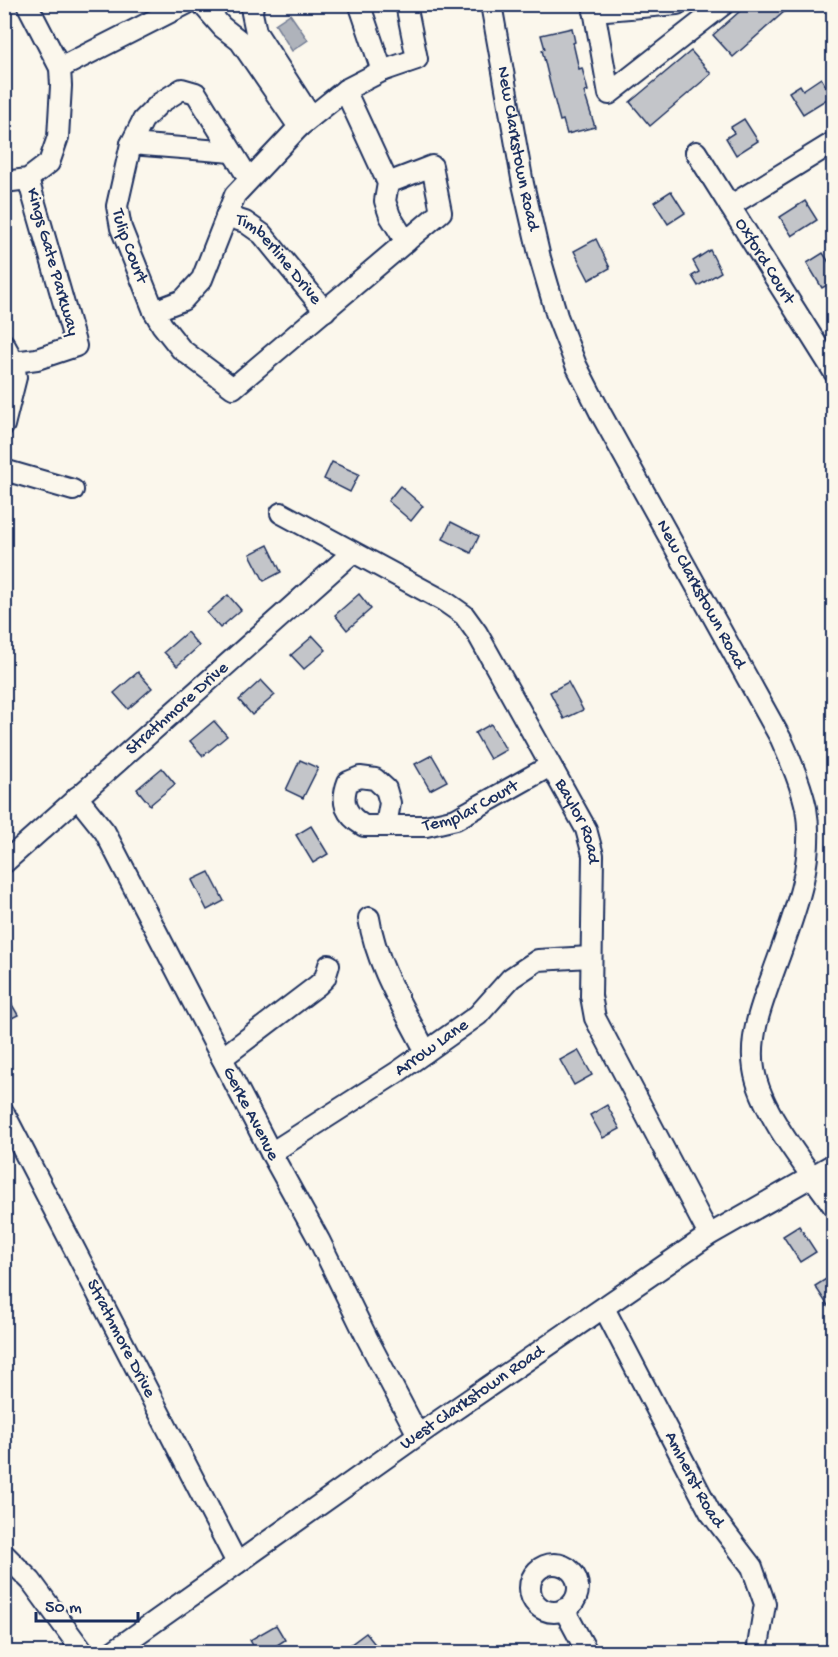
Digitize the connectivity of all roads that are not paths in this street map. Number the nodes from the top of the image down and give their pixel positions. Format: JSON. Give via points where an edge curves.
{"nodes":[{"id":1,"x":27,"y":4,"type":"edge"},
{"id":2,"x":186,"y":4,"type":"edge"},
{"id":3,"x":202,"y":4,"type":"edge"},
{"id":4,"x":253,"y":4,"type":"edge"},
{"id":5,"x":362,"y":4,"type":"edge"},
{"id":6,"x":406,"y":4,"type":"edge"},
{"id":7,"x":491,"y":4,"type":"edge"},
{"id":8,"x":677,"y":4,"type":"edge"},
{"id":9,"x":724,"y":4,"type":"edge"},
{"id":10,"x":593,"y":8,"type":"edge"},
{"id":11,"x":60,"y":68,"type":"junction"},
{"id":12,"x":382,"y":71,"type":"junction"},
{"id":13,"x":345,"y":90,"type":"junction"},
{"id":14,"x":305,"y":122,"type":"junction"},
{"id":15,"x":834,"y":142,"type":"edge"},
{"id":16,"x":131,"y":144,"type":"junction"},
{"id":17,"x":232,"y":152,"type":"junction"},
{"id":18,"x":696,"y":152,"type":"dead end"},
{"id":19,"x":249,"y":178,"type":"junction"},
{"id":20,"x":28,"y":179,"type":"junction"},
{"id":21,"x":4,"y":182,"type":"edge"},
{"id":22,"x":388,"y":183,"type":"junction"},
{"id":23,"x":730,"y":206,"type":"junction"},
{"id":24,"x":226,"y":216,"type":"junction"},
{"id":25,"x":406,"y":242,"type":"junction"},
{"id":26,"x":154,"y":311,"type":"junction"},
{"id":27,"x":325,"y":311,"type":"junction"},
{"id":28,"x":4,"y":344,"type":"edge"},
{"id":29,"x":14,"y":362,"type":"junction"},
{"id":30,"x":834,"y":372,"type":"edge"},
{"id":31,"x":4,"y":425,"type":"edge"},
{"id":32,"x":4,"y":470,"type":"edge"},
{"id":33,"x":73,"y":490,"type":"dead end"},
{"id":34,"x":281,"y":513,"type":"dead end"},
{"id":35,"x":352,"y":553,"type":"junction"},
{"id":36,"x":550,"y":766,"type":"junction"},
{"id":37,"x":77,"y":797,"type":"junction"},
{"id":38,"x":386,"y":825,"type":"dead end"},
{"id":39,"x":4,"y":863,"type":"edge"},
{"id":40,"x":369,"y":918,"type":"dead end"},
{"id":41,"x":590,"y":957,"type":"junction"},
{"id":42,"x":329,"y":965,"type":"dead end"},
{"id":43,"x":426,"y":1052,"type":"junction"},
{"id":44,"x":222,"y":1058,"type":"junction"},
{"id":45,"x":4,"y":1113,"type":"edge"},
{"id":46,"x":271,"y":1153,"type":"junction"},
{"id":47,"x":834,"y":1164,"type":"edge"},
{"id":48,"x":813,"y":1177,"type":"junction"},
{"id":49,"x":834,"y":1207,"type":"edge"},
{"id":50,"x":710,"y":1235,"type":"junction"},
{"id":51,"x":604,"y":1308,"type":"junction"},
{"id":52,"x":418,"y":1435,"type":"junction"},
{"id":53,"x":4,"y":1554,"type":"edge"},
{"id":54,"x":237,"y":1563,"type":"junction"},
{"id":55,"x":564,"y":1609,"type":"dead end"},
{"id":56,"x":83,"y":1653,"type":"edge"},
{"id":57,"x":112,"y":1653,"type":"edge"},
{"id":58,"x":586,"y":1653,"type":"edge"},
{"id":59,"x":757,"y":1653,"type":"edge"}],
"edges":[{"from":1,"to":11,"type":"street"},
{"from":2,"to":11,"type":"street"},
{"from":3,"to":14,"type":"street","via":[[240,41]]},
{"from":4,"to":14,"type":"street","via":[[256,32]]},
{"from":5,"to":12,"type":"street"},
{"from":6,"to":12,"type":"street","name":"Timberline Drive","via":[[417,59]]},
{"from":7,"to":48,"type":"street","name":"New Clarkstown Road","via":[[523,184],[556,316],[596,404],[781,739],[806,808],[805,879],[761,1006],[753,1038],[753,1060],[764,1101]]},
{"from":8,"to":10,"type":"street"},
{"from":9,"to":10,"type":"street","via":[[609,94]]},
{"from":11,"to":20,"type":"street","via":[[58,137],[49,163]]},
{"from":12,"to":13,"type":"street","name":"Timberline Drive"},
{"from":13,"to":14,"type":"street","name":"Timberline Drive"},
{"from":13,"to":22,"type":"street"},
{"from":14,"to":19,"type":"street","name":"Timberline Drive"},
{"from":15,"to":23,"type":"street"},
{"from":16,"to":17,"type":"street"},
{"from":16,"to":17,"type":"street","name":"Tulip Court","via":[[143,120],[182,89],[196,93]]},
{"from":16,"to":26,"type":"street","name":"Tulip Court","via":[[117,206],[121,228]]},
{"from":17,"to":19,"type":"street","name":"Tulip Court"},
{"from":18,"to":23,"type":"street","name":"Oxford Court"},
{"from":19,"to":24,"type":"street","name":"Timberline Drive","via":[[235,195]]},
{"from":20,"to":21,"type":"street"},
{"from":20,"to":29,"type":"street","name":"Kings Gate Parkway","via":[[76,346]]},
{"from":22,"to":25,"type":"street","via":[[385,201]]},
{"from":22,"to":25,"type":"street","name":"Timberline Drive","via":[[432,166],[441,212]]},
{"from":23,"to":30,"type":"street","name":"Oxford Court"},
{"from":24,"to":26,"type":"street","name":"Timberline Drive","via":[[202,279],[183,300]]},
{"from":24,"to":27,"type":"street","name":"Timberline Drive","via":[[245,222],[262,234]]},
{"from":25,"to":27,"type":"street","name":"Timberline Drive"},
{"from":26,"to":27,"type":"street","name":"Timberline Drive","via":[[181,349],[233,388]]},
{"from":28,"to":29,"type":"street"},
{"from":29,"to":31,"type":"street","via":[[16,377]]},
{"from":32,"to":33,"type":"street"},
{"from":34,"to":35,"type":"street","name":"Baylor Road"},
{"from":35,"to":36,"type":"street","name":"Baylor Road","via":[[464,615]]},
{"from":35,"to":37,"type":"street","name":"Strathmore Drive"},
{"from":36,"to":38,"type":"street","name":"Templar Court","via":[[456,819],[426,826]]},
{"from":36,"to":41,"type":"street","name":"Baylor Road","via":[[586,829],[593,855]]},
{"from":37,"to":39,"type":"street","name":"Strathmore Drive"},
{"from":37,"to":44,"type":"street","name":"Gerke Avenue","via":[[105,832]]},
{"from":40,"to":43,"type":"street","via":[[381,963]]},
{"from":41,"to":43,"type":"street","name":"Arrow Lane","via":[[538,960],[511,978],[478,1016]]},
{"from":41,"to":50,"type":"street","name":"Baylor Road","via":[[595,1018]]},
{"from":42,"to":44,"type":"street","via":[[318,985]]},
{"from":43,"to":46,"type":"street","name":"Arrow Lane"},
{"from":44,"to":46,"type":"street","name":"Gerke Avenue"},
{"from":45,"to":54,"type":"street","name":"Strathmore Drive"},
{"from":46,"to":52,"type":"street","name":"Gerke Avenue"},
{"from":47,"to":48,"type":"street","name":"West Clarkstown Road"},
{"from":48,"to":49,"type":"street"},
{"from":48,"to":50,"type":"street","name":"West Clarkstown Road"},
{"from":50,"to":51,"type":"street","name":"West Clarkstown Road"},
{"from":51,"to":52,"type":"street","name":"West Clarkstown Road"},
{"from":51,"to":59,"type":"street","name":"Amherst Road","via":[[710,1512],[752,1567],[765,1604]]},
{"from":52,"to":54,"type":"street","name":"West Clarkstown Road"},
{"from":53,"to":56,"type":"street","via":[[31,1581]]},
{"from":54,"to":57,"type":"street","name":"West Clarkstown Road"},
{"from":55,"to":58,"type":"street"}]}
